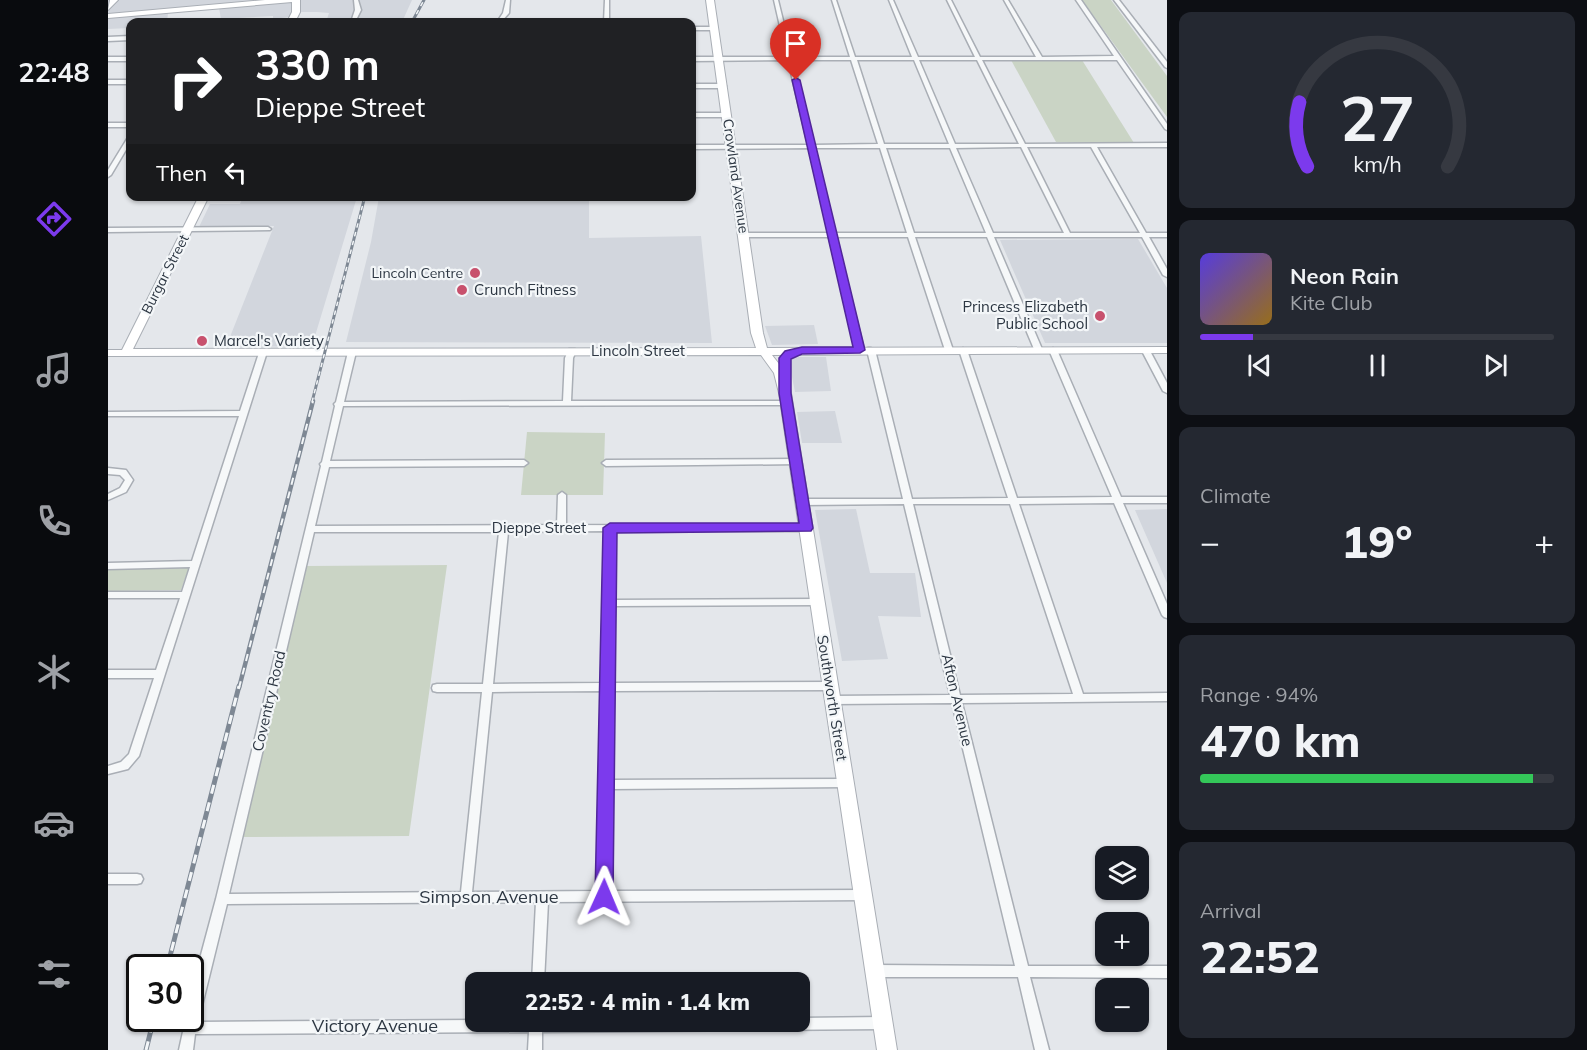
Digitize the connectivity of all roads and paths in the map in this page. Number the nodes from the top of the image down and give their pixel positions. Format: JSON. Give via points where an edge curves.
{"nodes":[{"id":1,"x":114,"y":0,"type":"edge"},
{"id":2,"x":291,"y":0,"type":"edge"},
{"id":3,"x":296,"y":0,"type":"edge"},
{"id":4,"x":356,"y":0,"type":"edge"},
{"id":5,"x":508,"y":0,"type":"edge"},
{"id":6,"x":608,"y":0,"type":"edge"},
{"id":7,"x":710,"y":0,"type":"edge"},
{"id":8,"x":776,"y":0,"type":"edge"},
{"id":9,"x":834,"y":0,"type":"edge"},
{"id":10,"x":891,"y":0,"type":"edge"},
{"id":11,"x":949,"y":0,"type":"edge"},
{"id":12,"x":1006,"y":0,"type":"edge"},
{"id":13,"x":1078,"y":0,"type":"edge"},
{"id":14,"x":1116,"y":0,"type":"edge"},
{"id":15,"x":108,"y":8,"type":"edge"},
{"id":16,"x":108,"y":16,"type":"edge"},
{"id":17,"x":293,"y":18,"type":"edge"},
{"id":18,"x":355,"y":18,"type":"edge"},
{"id":19,"x":502,"y":18,"type":"edge"},
{"id":20,"x":607,"y":18,"type":"edge"},
{"id":21,"x":696,"y":29,"type":"edge"},
{"id":22,"x":714,"y":29,"type":"junction"},
{"id":23,"x":126,"y":38,"type":"edge"},
{"id":24,"x":108,"y":39,"type":"edge"},
{"id":25,"x":791,"y":58,"type":"junction"},
{"id":26,"x":979,"y":58,"type":"junction"},
{"id":27,"x":1040,"y":58,"type":"junction"},
{"id":28,"x":1118,"y":58,"type":"junction"},
{"id":29,"x":1164,"y":58,"type":"edge"},
{"id":30,"x":108,"y":59,"type":"edge"},
{"id":31,"x":126,"y":59,"type":"edge"},
{"id":32,"x":696,"y":59,"type":"edge"},
{"id":33,"x":720,"y":59,"type":"junction"},
{"id":34,"x":853,"y":59,"type":"junction"},
{"id":35,"x":915,"y":59,"type":"junction"},
{"id":36,"x":1167,"y":66,"type":"edge"},
{"id":37,"x":108,"y":82,"type":"edge"},
{"id":38,"x":126,"y":82,"type":"edge"},
{"id":39,"x":696,"y":86,"type":"edge"},
{"id":40,"x":723,"y":86,"type":"junction"},
{"id":41,"x":696,"y":115,"type":"edge"},
{"id":42,"x":727,"y":115,"type":"junction"},
{"id":43,"x":108,"y":125,"type":"edge"},
{"id":44,"x":126,"y":125,"type":"edge"},
{"id":45,"x":1167,"y":128,"type":"edge"},
{"id":46,"x":1167,"y":145,"type":"edge"},
{"id":47,"x":126,"y":146,"type":"edge"},
{"id":48,"x":882,"y":146,"type":"junction"},
{"id":49,"x":953,"y":146,"type":"junction"},
{"id":50,"x":1023,"y":146,"type":"junction"},
{"id":51,"x":1093,"y":146,"type":"junction"},
{"id":52,"x":696,"y":147,"type":"edge"},
{"id":53,"x":731,"y":147,"type":"junction"},
{"id":54,"x":811,"y":147,"type":"junction"},
{"id":55,"x":108,"y":175,"type":"edge"},
{"id":56,"x":202,"y":201,"type":"edge"},
{"id":57,"x":188,"y":229,"type":"junction"},
{"id":58,"x":268,"y":229,"type":"dead end"},
{"id":59,"x":108,"y":230,"type":"edge"},
{"id":60,"x":744,"y":235,"type":"junction"},
{"id":61,"x":833,"y":235,"type":"junction"},
{"id":62,"x":911,"y":235,"type":"junction"},
{"id":63,"x":1068,"y":235,"type":"junction"},
{"id":64,"x":1143,"y":235,"type":"junction"},
{"id":65,"x":1167,"y":235,"type":"edge"},
{"id":66,"x":989,"y":236,"type":"junction"},
{"id":67,"x":1167,"y":275,"type":"edge"},
{"id":68,"x":755,"y":322,"type":"junction"},
{"id":69,"x":1038,"y":349,"type":"junction"},
{"id":70,"x":802,"y":350,"type":"junction"},
{"id":71,"x":865,"y":350,"type":"junction"},
{"id":72,"x":949,"y":350,"type":"junction"},
{"id":73,"x":963,"y":350,"type":"junction"},
{"id":74,"x":1053,"y":350,"type":"junction"},
{"id":75,"x":1167,"y":350,"type":"edge"},
{"id":76,"x":573,"y":351,"type":"junction"},
{"id":77,"x":724,"y":351,"type":"junction"},
{"id":78,"x":764,"y":351,"type":"junction"},
{"id":79,"x":1146,"y":351,"type":"junction"},
{"id":80,"x":126,"y":352,"type":"junction"},
{"id":81,"x":263,"y":352,"type":"junction"},
{"id":82,"x":352,"y":352,"type":"junction"},
{"id":83,"x":108,"y":353,"type":"edge"},
{"id":84,"x":1167,"y":391,"type":"edge"},
{"id":85,"x":786,"y":398,"type":"junction"},
{"id":86,"x":567,"y":404,"type":"junction"},
{"id":87,"x":338,"y":405,"type":"junction"},
{"id":88,"x":244,"y":413,"type":"junction"},
{"id":89,"x":108,"y":414,"type":"edge"},
{"id":90,"x":796,"y":462,"type":"junction"},
{"id":91,"x":524,"y":463,"type":"dead end"},
{"id":92,"x":606,"y":463,"type":"dead end"},
{"id":93,"x":324,"y":464,"type":"junction"},
{"id":94,"x":108,"y":471,"type":"edge"},
{"id":95,"x":562,"y":495,"type":"dead end"},
{"id":96,"x":108,"y":497,"type":"edge"},
{"id":97,"x":1119,"y":500,"type":"junction"},
{"id":98,"x":1167,"y":500,"type":"edge"},
{"id":99,"x":1014,"y":501,"type":"junction"},
{"id":100,"x":802,"y":502,"type":"junction"},
{"id":101,"x":910,"y":502,"type":"junction"},
{"id":102,"x":561,"y":528,"type":"junction"},
{"id":103,"x":610,"y":528,"type":"junction"},
{"id":104,"x":806,"y":528,"type":"junction"},
{"id":105,"x":309,"y":529,"type":"junction"},
{"id":106,"x":504,"y":529,"type":"junction"},
{"id":107,"x":196,"y":564,"type":"junction"},
{"id":108,"x":108,"y":566,"type":"edge"},
{"id":109,"x":108,"y":595,"type":"edge"},
{"id":110,"x":186,"y":595,"type":"junction"},
{"id":111,"x":818,"y":602,"type":"junction"},
{"id":112,"x":609,"y":603,"type":"junction"},
{"id":113,"x":1167,"y":615,"type":"edge"},
{"id":114,"x":108,"y":674,"type":"edge"},
{"id":115,"x":160,"y":674,"type":"junction"},
{"id":116,"x":608,"y":686,"type":"junction"},
{"id":117,"x":489,"y":687,"type":"junction"},
{"id":118,"x":437,"y":688,"type":"dead end"},
{"id":119,"x":832,"y":693,"type":"junction"},
{"id":120,"x":1079,"y":696,"type":"junction"},
{"id":121,"x":1167,"y":697,"type":"edge"},
{"id":122,"x":957,"y":699,"type":"junction"},
{"id":123,"x":108,"y":770,"type":"edge"},
{"id":124,"x":846,"y":783,"type":"junction"},
{"id":125,"x":606,"y":785,"type":"junction"},
{"id":126,"x":108,"y":879,"type":"edge"},
{"id":127,"x":137,"y":879,"type":"dead end"},
{"id":128,"x":863,"y":895,"type":"junction"},
{"id":129,"x":542,"y":897,"type":"junction"},
{"id":130,"x":604,"y":897,"type":"junction"},
{"id":131,"x":466,"y":898,"type":"junction"},
{"id":132,"x":222,"y":899,"type":"junction"},
{"id":133,"x":204,"y":968,"type":"edge"},
{"id":134,"x":1022,"y":970,"type":"junction"},
{"id":135,"x":875,"y":971,"type":"junction"},
{"id":136,"x":538,"y":972,"type":"edge"},
{"id":137,"x":1167,"y":972,"type":"edge"},
{"id":138,"x":810,"y":1023,"type":"edge"},
{"id":139,"x":883,"y":1023,"type":"junction"},
{"id":140,"x":465,"y":1024,"type":"edge"},
{"id":141,"x":204,"y":1028,"type":"edge"},
{"id":142,"x":191,"y":1032,"type":"edge"},
{"id":143,"x":536,"y":1032,"type":"edge"},
{"id":144,"x":186,"y":1050,"type":"edge"},
{"id":145,"x":535,"y":1050,"type":"edge"},
{"id":146,"x":887,"y":1050,"type":"edge"},
{"id":147,"x":1042,"y":1050,"type":"edge"}],
"edges":[{"from":1,"to":15,"type":"main road"},
{"from":2,"to":16,"type":"main road"},
{"from":3,"to":17,"type":"main road"},
{"from":4,"to":18,"type":"street"},
{"from":5,"to":19,"type":"street"},
{"from":6,"to":20,"type":"street"},
{"from":7,"to":22,"type":"main road","name":"Crowland Avenue"},
{"from":8,"to":25,"type":"street","name":"Afton Avenue"},
{"from":9,"to":34,"type":"street"},
{"from":10,"to":35,"type":"street"},
{"from":11,"to":26,"type":"street"},
{"from":12,"to":27,"type":"street"},
{"from":13,"to":28,"type":"street"},
{"from":14,"to":29,"type":"street"},
{"from":21,"to":22,"type":"street"},
{"from":22,"to":33,"type":"main road","name":"Crowland Avenue"},
{"from":23,"to":24,"type":"street"},
{"from":25,"to":33,"type":"street"},
{"from":25,"to":34,"type":"street"},
{"from":25,"to":54,"type":"street","name":"Afton Avenue"},
{"from":26,"to":27,"type":"street"},
{"from":26,"to":35,"type":"street"},
{"from":26,"to":50,"type":"street"},
{"from":27,"to":28,"type":"street"},
{"from":28,"to":45,"type":"street"},
{"from":29,"to":36,"type":"street"},
{"from":30,"to":31,"type":"street"},
{"from":32,"to":33,"type":"street"},
{"from":33,"to":40,"type":"main road","name":"Crowland Avenue"},
{"from":34,"to":35,"type":"street"},
{"from":34,"to":48,"type":"street"},
{"from":35,"to":49,"type":"street"},
{"from":37,"to":38,"type":"street"},
{"from":39,"to":40,"type":"street"},
{"from":40,"to":42,"type":"main road","name":"Crowland Avenue"},
{"from":41,"to":42,"type":"street"},
{"from":42,"to":53,"type":"main road","name":"Crowland Avenue"},
{"from":43,"to":44,"type":"street"},
{"from":46,"to":51,"type":"street"},
{"from":47,"to":55,"type":"street"},
{"from":48,"to":49,"type":"street"},
{"from":48,"to":54,"type":"street"},
{"from":48,"to":62,"type":"street"},
{"from":49,"to":50,"type":"street"},
{"from":49,"to":66,"type":"street"},
{"from":50,"to":51,"type":"street"},
{"from":50,"to":63,"type":"street"},
{"from":51,"to":64,"type":"street"},
{"from":52,"to":53,"type":"street"},
{"from":53,"to":54,"type":"street"},
{"from":53,"to":60,"type":"main road","name":"Crowland Avenue"},
{"from":54,"to":61,"type":"street","name":"Afton Avenue"},
{"from":56,"to":57,"type":"main road","name":"Burgar Street"},
{"from":57,"to":58,"type":"street"},
{"from":57,"to":59,"type":"street"},
{"from":57,"to":80,"type":"main road","name":"Burgar Street"},
{"from":60,"to":61,"type":"street"},
{"from":60,"to":68,"type":"main road","name":"Crowland Avenue"},
{"from":61,"to":62,"type":"street"},
{"from":61,"to":71,"type":"street","name":"Afton Avenue"},
{"from":62,"to":66,"type":"street"},
{"from":62,"to":72,"type":"street"},
{"from":63,"to":64,"type":"street"},
{"from":63,"to":66,"type":"street"},
{"from":64,"to":65,"type":"street"},
{"from":64,"to":67,"type":"street"},
{"from":66,"to":69,"type":"street"},
{"from":68,"to":77,"type":"main road","via":[[750,346]]},
{"from":68,"to":78,"type":"main road","name":"Crowland Avenue"},
{"from":69,"to":73,"type":"main road","name":"Lincoln Street"},
{"from":69,"to":74,"type":"main road","name":"Lincoln Street"},
{"from":70,"to":71,"type":"main road","name":"Lincoln Street"},
{"from":70,"to":78,"type":"main road","name":"Lincoln Street"},
{"from":70,"to":85,"type":"main road","via":[[786,356]]},
{"from":71,"to":72,"type":"main road","name":"Lincoln Street"},
{"from":71,"to":101,"type":"street","name":"Afton Avenue"},
{"from":72,"to":73,"type":"main road","name":"Lincoln Street"},
{"from":73,"to":99,"type":"street"},
{"from":74,"to":79,"type":"main road","name":"Lincoln Street"},
{"from":74,"to":97,"type":"street"},
{"from":75,"to":79,"type":"main road","name":"Lincoln Street"},
{"from":76,"to":77,"type":"main road","name":"Lincoln Street"},
{"from":76,"to":82,"type":"main road","name":"Lincoln Street"},
{"from":76,"to":86,"type":"street","via":[[569,358]]},
{"from":77,"to":78,"type":"main road","name":"Lincoln Street"},
{"from":78,"to":85,"type":"main road","name":"Southworth Street","via":[[780,373]]},
{"from":79,"to":84,"type":"street"},
{"from":80,"to":81,"type":"main road","name":"Lincoln Street"},
{"from":80,"to":83,"type":"main road","name":"Lincoln Street"},
{"from":81,"to":82,"type":"main road","name":"Lincoln Street"},
{"from":81,"to":88,"type":"street"},
{"from":82,"to":87,"type":"street","name":"Coventry Road"},
{"from":85,"to":86,"type":"street"},
{"from":85,"to":90,"type":"main road","name":"Southworth Street"},
{"from":86,"to":87,"type":"street"},
{"from":87,"to":93,"type":"street","name":"Coventry Road"},
{"from":88,"to":89,"type":"street"},
{"from":88,"to":107,"type":"street"},
{"from":90,"to":92,"type":"street"},
{"from":90,"to":100,"type":"main road","name":"Southworth Street"},
{"from":91,"to":93,"type":"street"},
{"from":93,"to":105,"type":"street","name":"Coventry Road"},
{"from":94,"to":96,"type":"street","via":[[123,472],[129,479],[123,490]]},
{"from":95,"to":102,"type":"street"},
{"from":97,"to":98,"type":"street"},
{"from":97,"to":99,"type":"street"},
{"from":97,"to":113,"type":"street"},
{"from":99,"to":101,"type":"street"},
{"from":99,"to":120,"type":"street"},
{"from":100,"to":101,"type":"street"},
{"from":100,"to":104,"type":"main road","name":"Southworth Street"},
{"from":101,"to":122,"type":"street","name":"Afton Avenue"},
{"from":102,"to":103,"type":"street","name":"Dieppe Street"},
{"from":102,"to":106,"type":"street","name":"Dieppe Street"},
{"from":103,"to":104,"type":"street","name":"Dieppe Street"},
{"from":103,"to":112,"type":"street"},
{"from":104,"to":111,"type":"main road","name":"Southworth Street"},
{"from":105,"to":106,"type":"street","name":"Dieppe Street"},
{"from":105,"to":132,"type":"street","name":"Coventry Road"},
{"from":106,"to":117,"type":"street"},
{"from":107,"to":108,"type":"street"},
{"from":107,"to":110,"type":"street"},
{"from":109,"to":110,"type":"street"},
{"from":110,"to":115,"type":"street"},
{"from":111,"to":112,"type":"street"},
{"from":111,"to":119,"type":"main road","name":"Southworth Street"},
{"from":112,"to":116,"type":"street"},
{"from":114,"to":115,"type":"street"},
{"from":115,"to":123,"type":"street","via":[[135,754],[127,764]]},
{"from":116,"to":117,"type":"street"},
{"from":116,"to":119,"type":"street"},
{"from":116,"to":125,"type":"street"},
{"from":117,"to":118,"type":"street"},
{"from":117,"to":131,"type":"street"},
{"from":119,"to":122,"type":"street"},
{"from":119,"to":124,"type":"main road","name":"Southworth Street"},
{"from":120,"to":121,"type":"street"},
{"from":120,"to":122,"type":"street"},
{"from":122,"to":134,"type":"street","name":"Afton Avenue"},
{"from":124,"to":125,"type":"street"},
{"from":124,"to":128,"type":"main road","name":"Southworth Street"},
{"from":125,"to":130,"type":"street"},
{"from":126,"to":127,"type":"street"},
{"from":128,"to":130,"type":"street","name":"Simpson Avenue"},
{"from":128,"to":135,"type":"main road","name":"Southworth Street"},
{"from":129,"to":130,"type":"street","name":"Simpson Avenue"},
{"from":129,"to":131,"type":"street","name":"Simpson Avenue"},
{"from":129,"to":136,"type":"street"},
{"from":131,"to":132,"type":"street","name":"Simpson Avenue"},
{"from":132,"to":133,"type":"street","name":"Coventry Road"},
{"from":134,"to":135,"type":"street"},
{"from":134,"to":137,"type":"street"},
{"from":134,"to":147,"type":"street","name":"Afton Avenue"},
{"from":135,"to":139,"type":"main road","name":"Southworth Street"},
{"from":138,"to":139,"type":"street","name":"Victory Avenue"},
{"from":139,"to":146,"type":"main road","name":"Southworth Street"},
{"from":140,"to":141,"type":"street","name":"Victory Avenue"},
{"from":142,"to":144,"type":"street","name":"Coventry Road"},
{"from":143,"to":145,"type":"street"}]}
